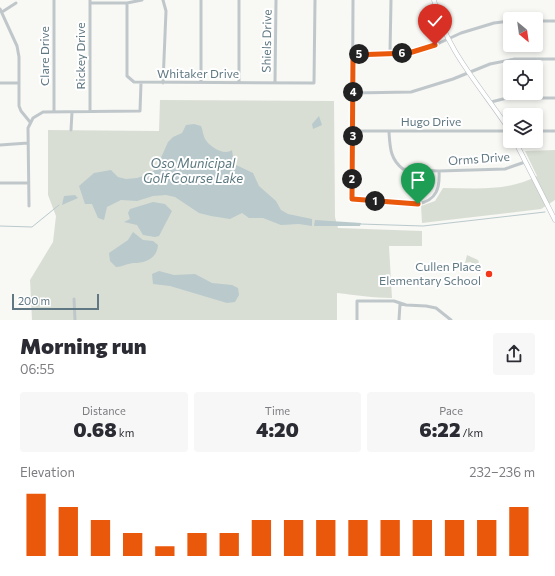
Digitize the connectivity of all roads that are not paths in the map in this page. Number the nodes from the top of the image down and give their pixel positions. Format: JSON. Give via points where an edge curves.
{"nodes":[{"id":1,"x":54,"y":0,"type":"edge"},
{"id":2,"x":142,"y":0,"type":"edge"},
{"id":3,"x":163,"y":0,"type":"edge"},
{"id":4,"x":201,"y":0,"type":"edge"},
{"id":5,"x":239,"y":0,"type":"edge"},
{"id":6,"x":276,"y":0,"type":"edge"},
{"id":7,"x":315,"y":0,"type":"edge"},
{"id":8,"x":353,"y":0,"type":"edge"},
{"id":9,"x":391,"y":0,"type":"edge"},
{"id":10,"x":435,"y":0,"type":"edge"},
{"id":11,"x":90,"y":2,"type":"edge"},
{"id":12,"x":16,"y":3,"type":"dead end"},
{"id":13,"x":127,"y":3,"type":"junction"},
{"id":14,"x":1,"y":10,"type":"edge"},
{"id":15,"x":543,"y":21,"type":"edge"},
{"id":16,"x":555,"y":21,"type":"edge"},
{"id":17,"x":503,"y":22,"type":"edge"},
{"id":18,"x":448,"y":39,"type":"junction"},
{"id":19,"x":390,"y":53,"type":"junction"},
{"id":20,"x":353,"y":55,"type":"junction"},
{"id":21,"x":555,"y":59,"type":"edge"},
{"id":22,"x":468,"y":71,"type":"junction"},
{"id":23,"x":201,"y":82,"type":"junction"},
{"id":24,"x":239,"y":82,"type":"junction"},
{"id":25,"x":0,"y":83,"type":"edge"},
{"id":26,"x":19,"y":83,"type":"junction"},
{"id":27,"x":141,"y":83,"type":"junction"},
{"id":28,"x":163,"y":83,"type":"junction"},
{"id":29,"x":275,"y":83,"type":"junction"},
{"id":30,"x":353,"y":93,"type":"junction"},
{"id":31,"x":555,"y":98,"type":"edge"},
{"id":32,"x":491,"y":102,"type":"junction"},
{"id":33,"x":90,"y":111,"type":"junction"},
{"id":34,"x":54,"y":112,"type":"junction"},
{"id":35,"x":72,"y":112,"type":"junction"},
{"id":36,"x":503,"y":120,"type":"edge"},
{"id":37,"x":30,"y":122,"type":"junction"},
{"id":38,"x":71,"y":130,"type":"dead end"},
{"id":39,"x":353,"y":131,"type":"junction"},
{"id":40,"x":503,"y":131,"type":"edge"},
{"id":41,"x":543,"y":131,"type":"edge"},
{"id":42,"x":555,"y":131,"type":"edge"},
{"id":43,"x":390,"y":132,"type":"junction"},
{"id":44,"x":28,"y":143,"type":"junction"},
{"id":45,"x":0,"y":145,"type":"edge"},
{"id":46,"x":519,"y":148,"type":"edge"},
{"id":47,"x":526,"y":162,"type":"junction"},
{"id":48,"x":439,"y":171,"type":"junction"},
{"id":49,"x":0,"y":183,"type":"edge"},
{"id":50,"x":28,"y":183,"type":"junction"},
{"id":51,"x":29,"y":206,"type":"dead end"},
{"id":52,"x":554,"y":218,"type":"edge"},
{"id":53,"x":74,"y":299,"type":"dead end"},
{"id":54,"x":400,"y":304,"type":"junction"},
{"id":55,"x":75,"y":320,"type":"edge"},
{"id":56,"x":357,"y":320,"type":"edge"},
{"id":57,"x":399,"y":320,"type":"edge"},
{"id":58,"x":451,"y":320,"type":"edge"}],
"edges":[{"from":1,"to":34,"type":"street","name":"Clare Drive"},
{"from":2,"to":13,"type":"street"},
{"from":3,"to":28,"type":"street","via":[[166,11]]},
{"from":4,"to":23,"type":"street"},
{"from":5,"to":24,"type":"street"},
{"from":6,"to":29,"type":"street","name":"Shiels Drive"},
{"from":7,"to":29,"type":"street","name":"Whitaker Drive","via":[[314,83]]},
{"from":8,"to":20,"type":"street"},
{"from":9,"to":19,"type":"street"},
{"from":10,"to":18,"type":"street","via":[[439,21]]},
{"from":11,"to":13,"type":"street"},
{"from":11,"to":33,"type":"street","name":"Rickey Drive"},
{"from":12,"to":14,"type":"street"},
{"from":13,"to":27,"type":"street","via":[[127,76],[134,82]]},
{"from":14,"to":26,"type":"street","via":[[17,46]]},
{"from":15,"to":16,"type":"street"},
{"from":17,"to":18,"type":"street","via":[[484,26]]},
{"from":18,"to":19,"type":"street","via":[[409,53]]},
{"from":18,"to":22,"type":"street"},
{"from":19,"to":20,"type":"street"},
{"from":20,"to":30,"type":"street"},
{"from":21,"to":22,"type":"street","via":[[503,61]]},
{"from":22,"to":30,"type":"street","via":[[453,79],[411,92]]},
{"from":22,"to":32,"type":"street"},
{"from":23,"to":24,"type":"street","name":"Whitaker Drive"},
{"from":23,"to":28,"type":"street","name":"Whitaker Drive"},
{"from":24,"to":29,"type":"street","name":"Whitaker Drive"},
{"from":25,"to":26,"type":"street"},
{"from":26,"to":37,"type":"street","via":[[21,111]]},
{"from":27,"to":28,"type":"street","name":"Whitaker Drive"},
{"from":27,"to":33,"type":"street","name":"Whitaker Drive","via":[[140,111]]},
{"from":30,"to":39,"type":"street"},
{"from":31,"to":32,"type":"street","via":[[507,98]]},
{"from":32,"to":36,"type":"street"},
{"from":33,"to":35,"type":"street","name":"Whitaker Drive"},
{"from":34,"to":35,"type":"street","name":"Whitaker Drive"},
{"from":34,"to":37,"type":"street","name":"Whitaker Drive","via":[[43,112]]},
{"from":35,"to":38,"type":"street"},
{"from":37,"to":44,"type":"street"},
{"from":39,"to":43,"type":"street","name":"Hugo Drive"},
{"from":39,"to":48,"type":"street","via":[[352,199],[418,204],[426,202],[437,193],[440,184]]},
{"from":40,"to":43,"type":"street","name":"Hugo Drive"},
{"from":41,"to":42,"type":"street"},
{"from":43,"to":48,"type":"street","name":"Orms Drive","via":[[391,154],[399,166],[410,170]]},
{"from":44,"to":45,"type":"street"},
{"from":44,"to":50,"type":"street"},
{"from":46,"to":47,"type":"street"},
{"from":47,"to":48,"type":"street","name":"Orms Drive","via":[[505,169]]},
{"from":47,"to":52,"type":"street"},
{"from":49,"to":50,"type":"street"},
{"from":50,"to":51,"type":"street"},
{"from":53,"to":55,"type":"street"},
{"from":54,"to":56,"type":"street","via":[[394,301],[357,301]]},
{"from":54,"to":57,"type":"street"},
{"from":54,"to":58,"type":"street","via":[[436,308]]}]}
